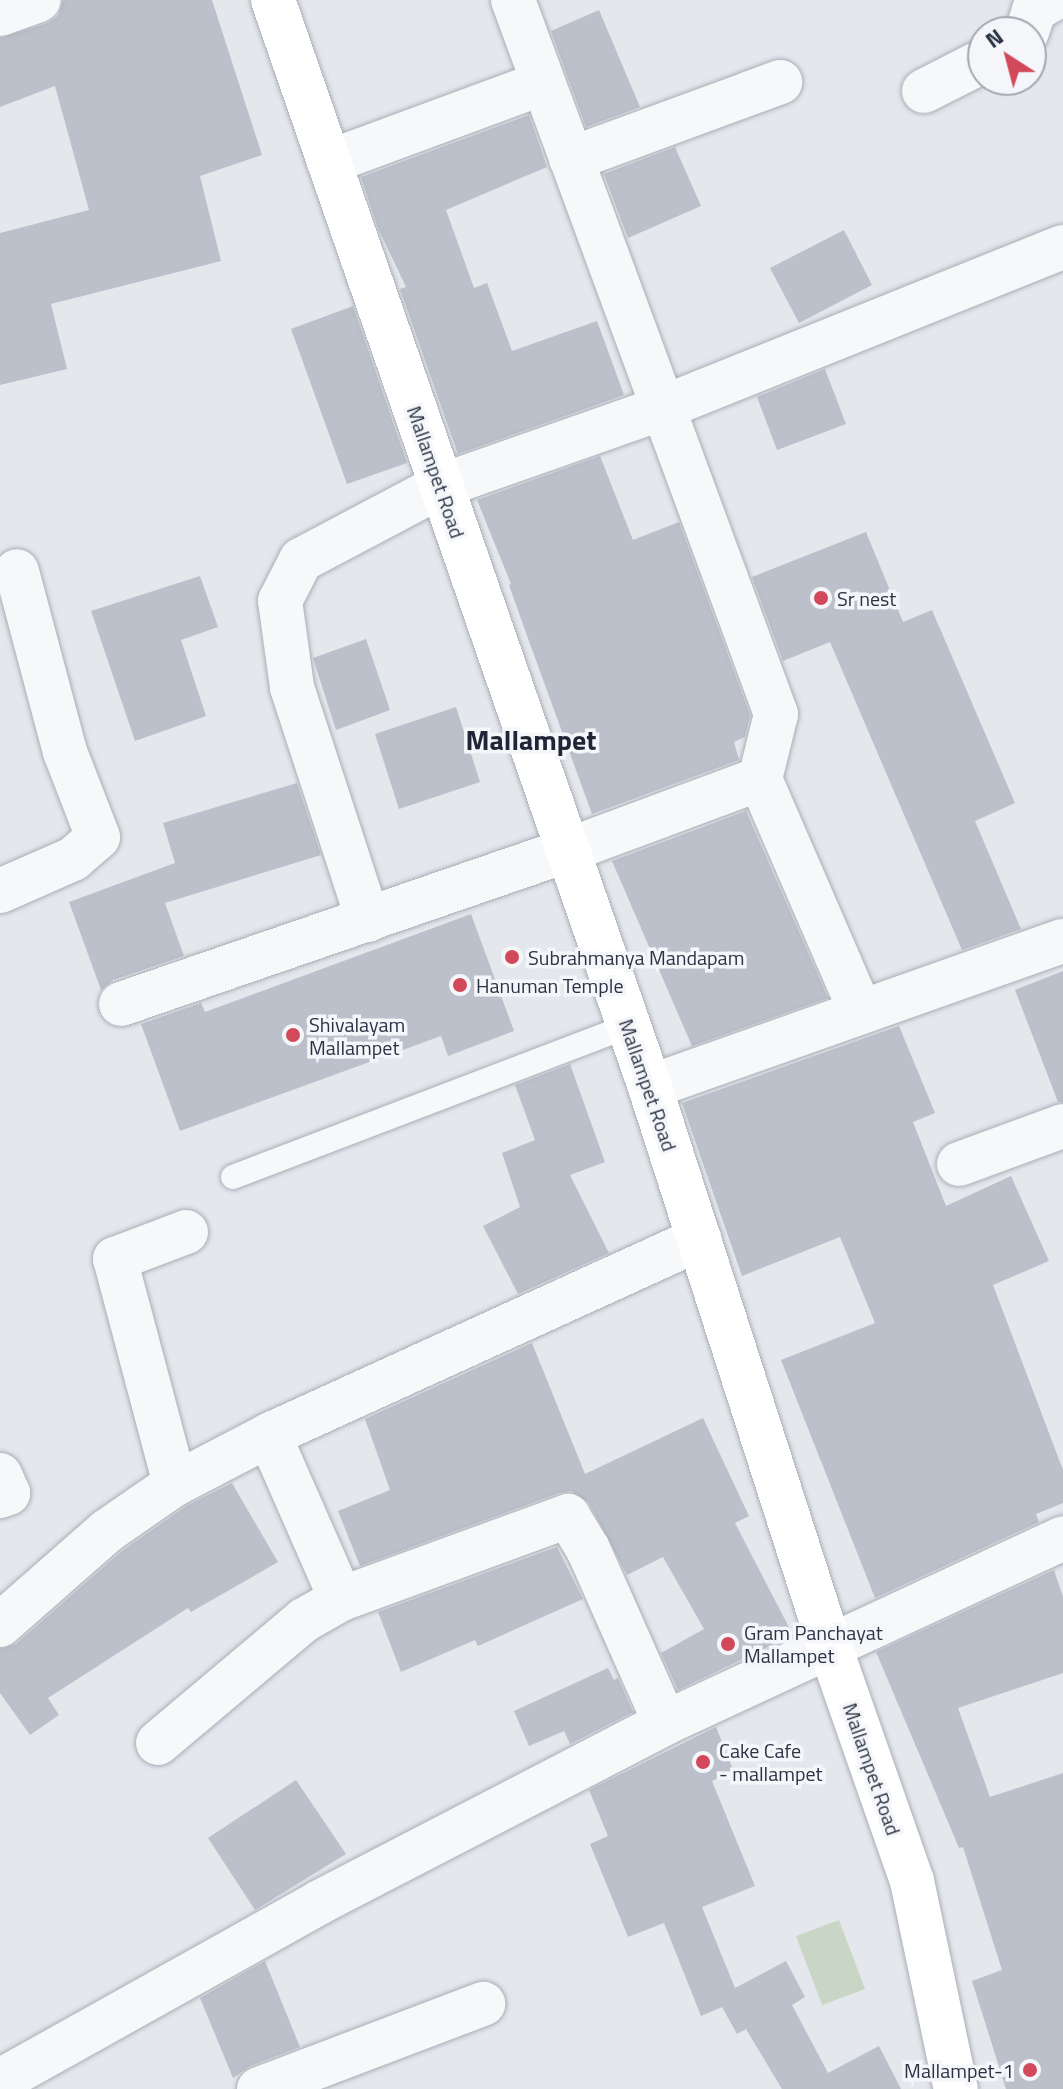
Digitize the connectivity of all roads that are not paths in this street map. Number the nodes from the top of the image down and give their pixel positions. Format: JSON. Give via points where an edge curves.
{"nodes":[{"id":1,"x":39,"y":0,"type":"edge"},
{"id":2,"x":273,"y":0,"type":"edge"},
{"id":3,"x":513,"y":0,"type":"edge"},
{"id":4,"x":1051,"y":0,"type":"edge"},
{"id":5,"x":0,"y":14,"type":"edge"},
{"id":6,"x":1032,"y":16,"type":"edge"},
{"id":7,"x":967,"y":69,"type":"edge"},
{"id":8,"x":780,"y":82,"type":"dead end"},
{"id":9,"x":543,"y":83,"type":"junction"},
{"id":10,"x":924,"y":91,"type":"dead end"},
{"id":11,"x":571,"y":159,"type":"junction"},
{"id":12,"x":329,"y":162,"type":"junction"},
{"id":13,"x":1063,"y":247,"type":"edge"},
{"id":14,"x":662,"y":408,"type":"junction"},
{"id":15,"x":441,"y":486,"type":"junction"},
{"id":16,"x":17,"y":571,"type":"dead end"},
{"id":17,"x":760,"y":779,"type":"junction"},
{"id":18,"x":566,"y":851,"type":"junction"},
{"id":19,"x":0,"y":891,"type":"edge"},
{"id":20,"x":368,"y":920,"type":"junction"},
{"id":21,"x":1063,"y":941,"type":"edge"},
{"id":22,"x":121,"y":1004,"type":"dead end"},
{"id":23,"x":861,"y":1012,"type":"junction"},
{"id":24,"x":628,"y":1026,"type":"junction"},
{"id":25,"x":650,"y":1087,"type":"junction"},
{"id":26,"x":1063,"y":1126,"type":"edge"},
{"id":27,"x":959,"y":1164,"type":"dead end"},
{"id":28,"x":233,"y":1177,"type":"dead end"},
{"id":29,"x":186,"y":1232,"type":"dead end"},
{"id":30,"x":699,"y":1239,"type":"junction"},
{"id":31,"x":269,"y":1435,"type":"junction"},
{"id":32,"x":0,"y":1475,"type":"edge"},
{"id":33,"x":175,"y":1484,"type":"junction"},
{"id":34,"x":0,"y":1496,"type":"edge"},
{"id":35,"x":1063,"y":1538,"type":"edge"},
{"id":36,"x":341,"y":1599,"type":"junction"},
{"id":37,"x":0,"y":1625,"type":"edge"},
{"id":38,"x":829,"y":1644,"type":"junction"},
{"id":39,"x":665,"y":1723,"type":"junction"},
{"id":40,"x":158,"y":1743,"type":"dead end"},
{"id":41,"x":483,"y":2004,"type":"dead end"},
{"id":42,"x":0,"y":2081,"type":"edge"},
{"id":43,"x":257,"y":2088,"type":"edge"},
{"id":44,"x":956,"y":2089,"type":"edge"}],
"edges":[{"from":1,"to":5,"type":"street"},
{"from":2,"to":12,"type":"main road","name":"Mallampet Road"},
{"from":3,"to":9,"type":"street"},
{"from":4,"to":6,"type":"street"},
{"from":7,"to":10,"type":"street"},
{"from":8,"to":11,"type":"street"},
{"from":9,"to":11,"type":"street"},
{"from":9,"to":12,"type":"street"},
{"from":11,"to":14,"type":"street"},
{"from":12,"to":15,"type":"main road","name":"Mallampet Road"},
{"from":13,"to":14,"type":"street"},
{"from":14,"to":15,"type":"street"},
{"from":14,"to":17,"type":"street","via":[[776,714]]},
{"from":15,"to":18,"type":"main road","name":"Mallampet Road"},
{"from":15,"to":20,"type":"street","via":[[301,560],[280,601],[292,687]]},
{"from":16,"to":19,"type":"street","via":[[65,752],[98,837],[73,859]]},
{"from":17,"to":18,"type":"street"},
{"from":17,"to":23,"type":"street"},
{"from":18,"to":20,"type":"street"},
{"from":18,"to":24,"type":"main road","name":"Mallampet Road"},
{"from":20,"to":22,"type":"street"},
{"from":21,"to":23,"type":"street"},
{"from":23,"to":25,"type":"street"},
{"from":24,"to":25,"type":"main road","name":"Mallampet Road"},
{"from":24,"to":28,"type":"lane"},
{"from":25,"to":30,"type":"main road","name":"Mallampet Road"},
{"from":26,"to":27,"type":"street"},
{"from":29,"to":33,"type":"street","via":[[115,1259]]},
{"from":30,"to":31,"type":"street"},
{"from":30,"to":38,"type":"main road","name":"Mallampet Road"},
{"from":31,"to":33,"type":"street"},
{"from":31,"to":36,"type":"street"},
{"from":32,"to":34,"type":"street","via":[[8,1493]]},
{"from":33,"to":37,"type":"street","via":[[107,1531]]},
{"from":35,"to":38,"type":"street"},
{"from":36,"to":39,"type":"street","via":[[568,1516],[588,1549]]},
{"from":36,"to":40,"type":"street","via":[[304,1620]]},
{"from":38,"to":39,"type":"street"},
{"from":38,"to":44,"type":"main road","name":"Mallampet Road","via":[[912,1881]]},
{"from":39,"to":42,"type":"street","via":[[320,1902]]},
{"from":41,"to":43,"type":"street"}]}
